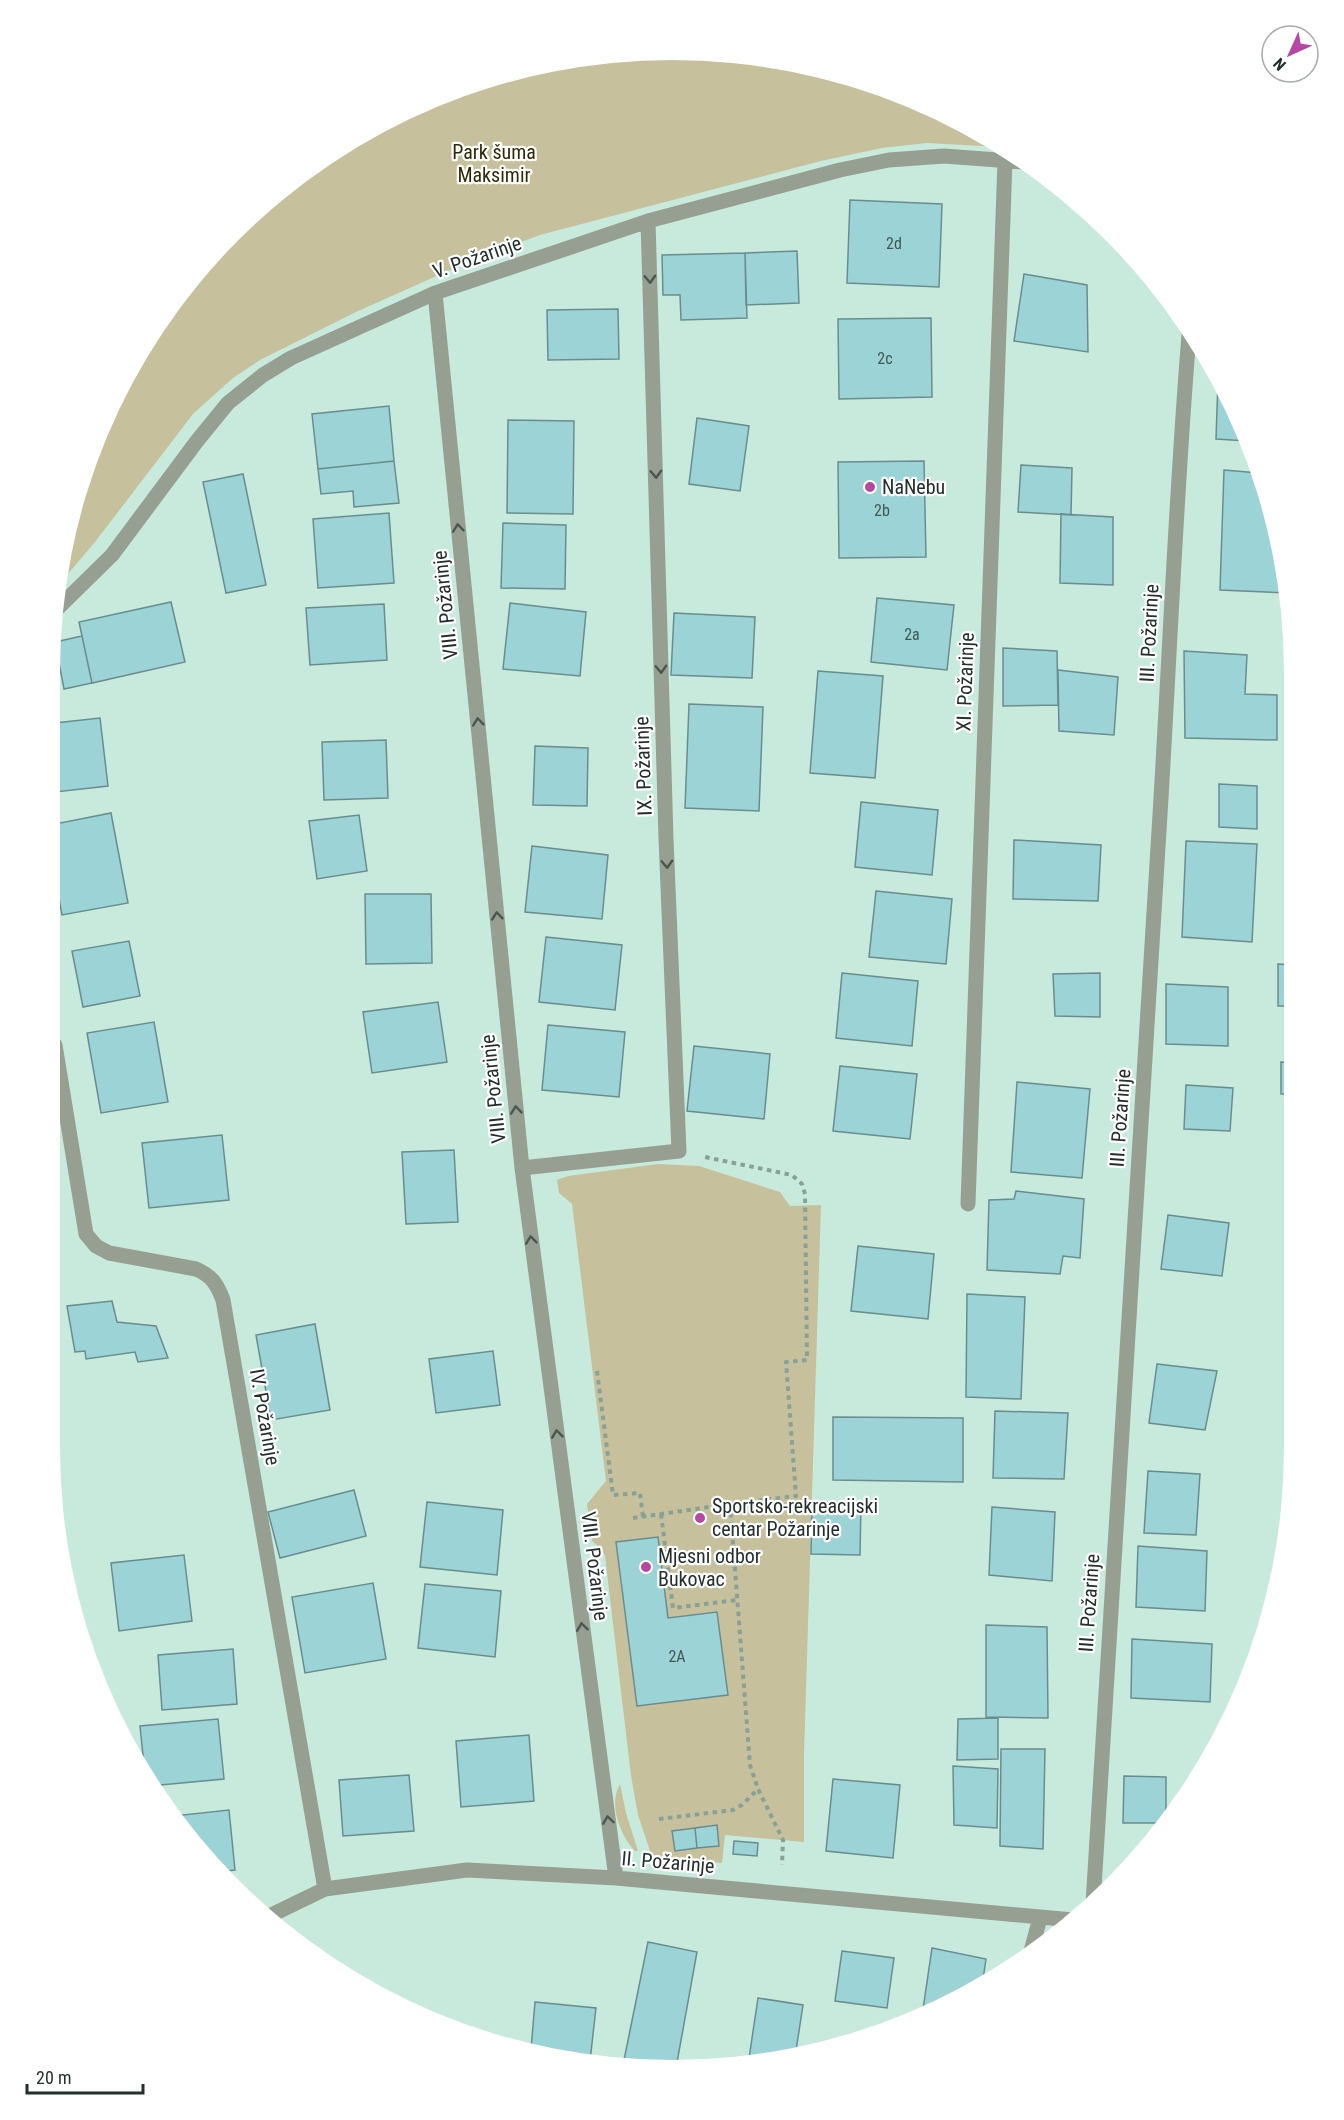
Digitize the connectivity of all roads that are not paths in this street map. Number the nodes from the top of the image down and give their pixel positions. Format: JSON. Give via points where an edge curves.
{"nodes":[{"id":1,"x":1005,"y":161,"type":"junction"},
{"id":2,"x":1009,"y":161,"type":"edge"},
{"id":3,"x":648,"y":221,"type":"junction"},
{"id":4,"x":435,"y":293,"type":"junction"},
{"id":5,"x":1188,"y":344,"type":"edge"},
{"id":6,"x":64,"y":602,"type":"edge"},
{"id":7,"x":60,"y":1075,"type":"edge"},
{"id":8,"x":522,"y":1168,"type":"junction"},
{"id":9,"x":968,"y":1204,"type":"dead end"},
{"id":10,"x":615,"y":1878,"type":"junction"},
{"id":11,"x":325,"y":1889,"type":"junction"},
{"id":12,"x":1094,"y":1892,"type":"edge"},
{"id":13,"x":274,"y":1913,"type":"edge"},
{"id":14,"x":1040,"y":1918,"type":"junction"},
{"id":15,"x":1062,"y":1919,"type":"edge"},
{"id":16,"x":1034,"y":1942,"type":"edge"}],
"edges":[{"from":1,"to":2,"type":"street","name":"V. Požarinje"},
{"from":1,"to":3,"type":"street","name":"V. Požarinje","via":[[944,156],[889,160]]},
{"from":1,"to":9,"type":"street","name":"XI. Požarinje"},
{"from":3,"to":4,"type":"street","name":"V. Požarinje"},
{"from":3,"to":8,"type":"street","name":"IX. Požarinje","one_way":true,"via":[[679,1151]]},
{"from":4,"to":6,"type":"street","name":"V. Požarinje","via":[[291,358],[262,375],[228,403],[112,555]]},
{"from":8,"to":4,"type":"street","name":"VIII. Požarinje","one_way":true},
{"from":5,"to":12,"type":"street","name":"III. Požarinje"},
{"from":7,"to":11,"type":"street","name":"IV. Požarinje","via":[[87,1234],[109,1253],[208,1274],[218,1285],[223,1300]]},
{"from":10,"to":8,"type":"street","name":"VIII. Požarinje","one_way":true},
{"from":10,"to":11,"type":"street","name":"II. Požarinje","via":[[467,1870]]},
{"from":10,"to":14,"type":"street","name":"II. Požarinje"},
{"from":11,"to":13,"type":"street","name":"II. Požarinje"},
{"from":14,"to":15,"type":"street","name":"II. Požarinje"},
{"from":14,"to":16,"type":"street"}]}
